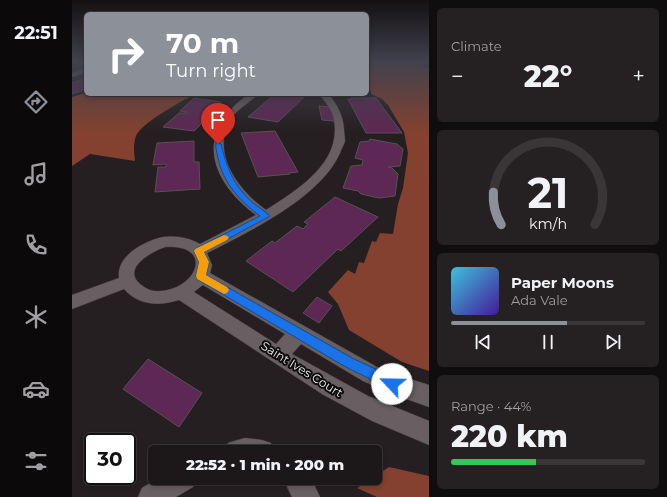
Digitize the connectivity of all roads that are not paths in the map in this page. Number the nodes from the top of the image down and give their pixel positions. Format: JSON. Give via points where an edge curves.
{"nodes":[{"id":1,"x":251,"y":96,"type":"edge"},
{"id":2,"x":325,"y":96,"type":"edge"},
{"id":3,"x":266,"y":216,"type":"junction"},
{"id":4,"x":198,"y":251,"type":"junction"},
{"id":5,"x":201,"y":276,"type":"junction"},
{"id":6,"x":128,"y":281,"type":"junction"},
{"id":7,"x":182,"y":292,"type":"junction"},
{"id":8,"x":72,"y":302,"type":"edge"},
{"id":9,"x":298,"y":333,"type":"junction"},
{"id":10,"x":278,"y":355,"type":"junction"},
{"id":11,"x":429,"y":396,"type":"edge"},
{"id":12,"x":429,"y":433,"type":"edge"},
{"id":13,"x":172,"y":485,"type":"edge"},
{"id":14,"x":300,"y":485,"type":"edge"},
{"id":15,"x":152,"y":497,"type":"edge"},
{"id":16,"x":307,"y":497,"type":"edge"}],
"edges":[{"from":1,"to":3,"type":"street","via":[[229,115],[219,134],[218,144],[223,166],[233,186]]},
{"from":2,"to":3,"type":"street","via":[[334,106],[340,122],[340,139],[335,153],[324,170],[308,186]]},
{"from":3,"to":4,"type":"street"},
{"from":4,"to":5,"type":"street","via":[[204,262]]},
{"from":4,"to":6,"type":"street","via":[[190,245],[177,242],[151,246],[140,252],[131,262],[127,271]]},
{"from":5,"to":7,"type":"street","via":[[193,286]]},
{"from":5,"to":9,"type":"street"},
{"from":6,"to":7,"type":"street","via":[[136,291],[150,297],[165,297]]},
{"from":6,"to":8,"type":"street"},
{"from":7,"to":10,"type":"street","name":"Saint Ives Court"},
{"from":9,"to":10,"type":"street"},
{"from":9,"to":11,"type":"street","via":[[370,374]]},
{"from":10,"to":12,"type":"street","name":"Saint Ives Court","via":[[352,400]]},
{"from":13,"to":15,"type":"street"},
{"from":14,"to":16,"type":"street"}]}
